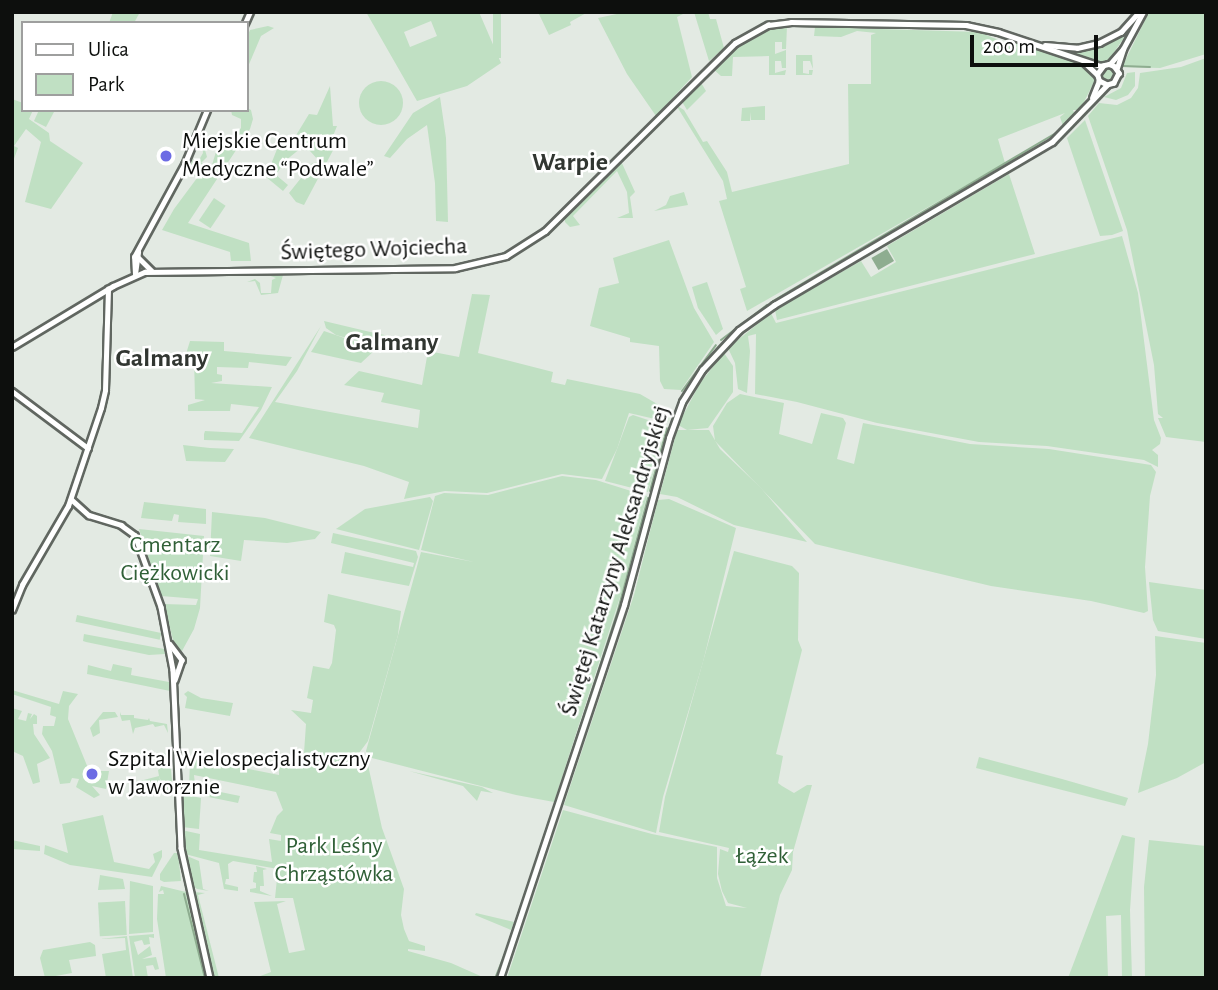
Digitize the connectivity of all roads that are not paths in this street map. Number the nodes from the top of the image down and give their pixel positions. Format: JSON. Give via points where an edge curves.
{"nodes":[{"id":1,"x":1141,"y":12,"type":"edge"},
{"id":2,"x":1037,"y":45,"type":"junction"},
{"id":3,"x":1123,"y":49,"type":"junction"},
{"id":4,"x":1080,"y":59,"type":"junction"},
{"id":5,"x":1110,"y":64,"type":"junction"},
{"id":6,"x":1103,"y":66,"type":"junction"},
{"id":7,"x":1117,"y":69,"type":"junction"},
{"id":8,"x":1097,"y":74,"type":"junction"},
{"id":9,"x":1099,"y":80,"type":"junction"},
{"id":10,"x":1107,"y":85,"type":"junction"},
{"id":11,"x":1091,"y":102,"type":"junction"},
{"id":12,"x":206,"y":112,"type":"edge"},
{"id":13,"x":138,"y":251,"type":"junction"},
{"id":14,"x":139,"y":258,"type":"junction"},
{"id":15,"x":152,"y":271,"type":"junction"},
{"id":16,"x":135,"y":274,"type":"junction"},
{"id":17,"x":108,"y":289,"type":"junction"},
{"id":18,"x":12,"y":347,"type":"edge"},
{"id":19,"x":12,"y":391,"type":"edge"},
{"id":20,"x":88,"y":448,"type":"junction"},
{"id":21,"x":71,"y":499,"type":"junction"},
{"id":22,"x":12,"y":610,"type":"edge"},
{"id":23,"x":174,"y":656,"type":"junction"},
{"id":24,"x":176,"y":667,"type":"junction"},
{"id":25,"x":210,"y":978,"type":"edge"},
{"id":26,"x":500,"y":978,"type":"edge"}],
"edges":[{"from":1,"to":2,"type":"street","via":[[1121,32],[1099,43],[1073,48]]},
{"from":1,"to":3,"type":"street"},
{"from":2,"to":4,"type":"street","name":"Świętego Wojciecha"},
{"from":2,"to":15,"type":"street","name":"Świętego Wojciecha","via":[[992,30],[956,25],[768,25],[735,43],[541,234],[493,261],[455,268]]},
{"from":3,"to":5,"type":"street"},
{"from":3,"to":7,"type":"street"},
{"from":4,"to":6,"type":"street","name":"Świętego Wojciecha"},
{"from":4,"to":8,"type":"street","name":"Świętego Wojciecha"},
{"from":5,"to":6,"type":"street"},
{"from":5,"to":7,"type":"street"},
{"from":6,"to":8,"type":"street"},
{"from":7,"to":10,"type":"street","via":[[1117,80]]},
{"from":8,"to":9,"type":"street"},
{"from":9,"to":10,"type":"street"},
{"from":9,"to":11,"type":"street","name":"Świętej Katarzyny Aleksandryjskiej"},
{"from":10,"to":11,"type":"street","name":"Świętej Katarzyny Aleksandryjskiej"},
{"from":11,"to":26,"type":"street","name":"Świętej Katarzyny Aleksandryjskiej","via":[[1066,131],[1041,149],[761,313],[727,340],[698,376],[669,438],[624,605]]},
{"from":12,"to":13,"type":"street"},
{"from":13,"to":14,"type":"street"},
{"from":13,"to":16,"type":"street","via":[[133,260]]},
{"from":14,"to":15,"type":"street"},
{"from":14,"to":16,"type":"street"},
{"from":15,"to":16,"type":"street","name":"Świętego Wojciecha"},
{"from":16,"to":17,"type":"street","name":"Świętego Wojciecha"},
{"from":17,"to":18,"type":"street","name":"Świętego Wojciecha"},
{"from":17,"to":20,"type":"street","via":[[105,390]]},
{"from":19,"to":20,"type":"street"},
{"from":20,"to":21,"type":"street"},
{"from":21,"to":22,"type":"street"},
{"from":21,"to":23,"type":"street","via":[[89,515],[135,534]]},
{"from":23,"to":24,"type":"street"},
{"from":23,"to":24,"type":"street","via":[[182,660]]},
{"from":24,"to":25,"type":"street","via":[[173,687],[181,848]]}]}
